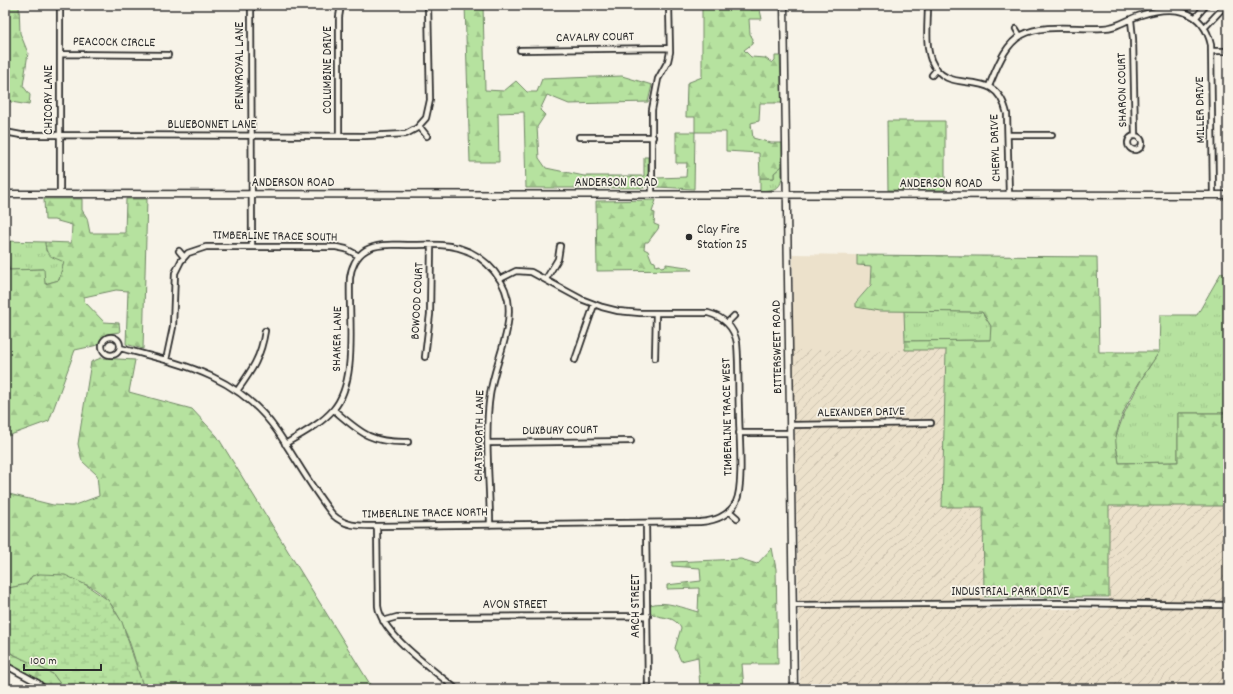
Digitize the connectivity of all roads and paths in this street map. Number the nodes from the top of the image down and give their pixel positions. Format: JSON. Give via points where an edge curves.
{"nodes":[{"id":1,"x":60,"y":5,"type":"edge"},
{"id":2,"x":251,"y":5,"type":"edge"},
{"id":3,"x":341,"y":5,"type":"edge"},
{"id":4,"x":428,"y":5,"type":"edge"},
{"id":5,"x":669,"y":5,"type":"edge"},
{"id":6,"x":784,"y":5,"type":"edge"},
{"id":7,"x":928,"y":5,"type":"edge"},
{"id":8,"x":1206,"y":5,"type":"edge"},
{"id":9,"x":1222,"y":5,"type":"edge"},
{"id":10,"x":1196,"y":17,"type":"junction"},
{"id":11,"x":1131,"y":20,"type":"junction"},
{"id":12,"x":1205,"y":26,"type":"junction"},
{"id":13,"x":1016,"y":29,"type":"dead end"},
{"id":14,"x":1020,"y":36,"type":"junction"},
{"id":15,"x":670,"y":48,"type":"junction"},
{"id":16,"x":520,"y":50,"type":"dead end"},
{"id":17,"x":1211,"y":51,"type":"junction"},
{"id":18,"x":1228,"y":51,"type":"edge"},
{"id":19,"x":60,"y":54,"type":"junction"},
{"id":20,"x":168,"y":55,"type":"dead end"},
{"id":21,"x":937,"y":70,"type":"junction"},
{"id":22,"x":932,"y":75,"type":"dead end"},
{"id":23,"x":989,"y":86,"type":"junction"},
{"id":24,"x":418,"y":127,"type":"junction"},
{"id":25,"x":5,"y":132,"type":"edge"},
{"id":26,"x":1052,"y":134,"type":"dead end"},
{"id":27,"x":60,"y":135,"type":"junction"},
{"id":28,"x":1008,"y":135,"type":"junction"},
{"id":29,"x":251,"y":136,"type":"junction"},
{"id":30,"x":339,"y":136,"type":"junction"},
{"id":31,"x":427,"y":136,"type":"dead end"},
{"id":32,"x":1135,"y":136,"type":"junction"},
{"id":33,"x":579,"y":137,"type":"dead end"},
{"id":34,"x":652,"y":137,"type":"junction"},
{"id":35,"x":5,"y":194,"type":"edge"},
{"id":36,"x":60,"y":194,"type":"junction"},
{"id":37,"x":251,"y":194,"type":"junction"},
{"id":38,"x":652,"y":194,"type":"junction"},
{"id":39,"x":787,"y":194,"type":"junction"},
{"id":40,"x":1009,"y":195,"type":"junction"},
{"id":41,"x":1213,"y":195,"type":"junction"},
{"id":42,"x":1228,"y":196,"type":"edge"},
{"id":43,"x":431,"y":246,"type":"junction"},
{"id":44,"x":560,"y":246,"type":"dead end"},
{"id":45,"x":252,"y":247,"type":"junction"},
{"id":46,"x":179,"y":251,"type":"dead end"},
{"id":47,"x":359,"y":256,"type":"junction"},
{"id":48,"x":182,"y":259,"type":"junction"},
{"id":49,"x":500,"y":279,"type":"junction"},
{"id":50,"x":546,"y":280,"type":"junction"},
{"id":51,"x":594,"y":304,"type":"junction"},
{"id":52,"x":656,"y":313,"type":"junction"},
{"id":53,"x":734,"y":316,"type":"dead end"},
{"id":54,"x":727,"y":323,"type":"junction"},
{"id":55,"x":264,"y":331,"type":"dead end"},
{"id":56,"x":120,"y":348,"type":"dead end"},
{"id":57,"x":425,"y":357,"type":"dead end"},
{"id":58,"x":656,"y":358,"type":"dead end"},
{"id":59,"x":166,"y":360,"type":"junction"},
{"id":60,"x":575,"y":360,"type":"dead end"},
{"id":61,"x":237,"y":391,"type":"junction"},
{"id":62,"x":334,"y":410,"type":"junction"},
{"id":63,"x":931,"y":423,"type":"dead end"},
{"id":64,"x":790,"y":425,"type":"junction"},
{"id":65,"x":739,"y":433,"type":"junction"},
{"id":66,"x":790,"y":433,"type":"junction"},
{"id":67,"x":631,"y":441,"type":"dead end"},
{"id":68,"x":408,"y":442,"type":"dead end"},
{"id":69,"x":489,"y":443,"type":"junction"},
{"id":70,"x":285,"y":444,"type":"junction"},
{"id":71,"x":729,"y":511,"type":"junction"},
{"id":72,"x":737,"y":518,"type":"dead end"},
{"id":73,"x":646,"y":523,"type":"junction"},
{"id":74,"x":490,"y":525,"type":"junction"},
{"id":75,"x":377,"y":526,"type":"junction"},
{"id":76,"x":793,"y":605,"type":"junction"},
{"id":77,"x":1228,"y":605,"type":"edge"},
{"id":78,"x":648,"y":616,"type":"junction"},
{"id":79,"x":383,"y":621,"type":"junction"},
{"id":80,"x":5,"y":665,"type":"edge"},
{"id":81,"x":44,"y":689,"type":"edge"},
{"id":82,"x":456,"y":689,"type":"edge"},
{"id":83,"x":648,"y":689,"type":"edge"},
{"id":84,"x":794,"y":689,"type":"edge"}],
"edges":[{"from":1,"to":19,"type":"street","name":"CHICORY LANE"},
{"from":2,"to":29,"type":"street","name":"PENNYROYAL LANE"},
{"from":3,"to":30,"type":"street","name":"COLUMBINE DRIVE"},
{"from":4,"to":24,"type":"street","via":[[430,100],[426,118]]},
{"from":5,"to":15,"type":"street"},
{"from":6,"to":39,"type":"street","name":"BITTERSWEET ROAD"},
{"from":7,"to":21,"type":"street","via":[[929,49]]},
{"from":8,"to":10,"type":"street"},
{"from":9,"to":12,"type":"street","via":[[1221,10]]},
{"from":10,"to":11,"type":"street","via":[[1186,12],[1170,11],[1143,15]]},
{"from":10,"to":12,"type":"street"},
{"from":11,"to":14,"type":"street","via":[[1110,28],[1045,28]]},
{"from":11,"to":32,"type":"street","name":"SHARON COURT"},
{"from":12,"to":17,"type":"street","name":"MILLER DRIVE"},
{"from":13,"to":14,"type":"street"},
{"from":14,"to":23,"type":"street","via":[[1008,48]]},
{"from":15,"to":16,"type":"street","name":"CAVALRY COURT"},
{"from":15,"to":34,"type":"street","via":[[668,61],[657,83],[652,110]]},
{"from":17,"to":18,"type":"street"},
{"from":17,"to":41,"type":"street","name":"MILLER DRIVE"},
{"from":19,"to":20,"type":"street","name":"PEACOCK CIRCLE"},
{"from":19,"to":27,"type":"street","name":"CHICORY LANE"},
{"from":21,"to":22,"type":"street"},
{"from":21,"to":23,"type":"street","via":[[955,81]]},
{"from":23,"to":28,"type":"street","name":"CHERYL DRIVE","via":[[1004,102]]},
{"from":24,"to":30,"type":"street","name":"BLUEBONNET LANE","via":[[401,135]]},
{"from":24,"to":31,"type":"street"},
{"from":25,"to":27,"type":"street","name":"BLUEBONNET LANE","via":[[21,135]]},
{"from":26,"to":28,"type":"street"},
{"from":27,"to":29,"type":"street","name":"BLUEBONNET LANE"},
{"from":27,"to":36,"type":"street","name":"CHICORY LANE"},
{"from":28,"to":40,"type":"street","name":"CHERYL DRIVE"},
{"from":29,"to":30,"type":"street","name":"BLUEBONNET LANE"},
{"from":29,"to":37,"type":"street","name":"PENNYROYAL LANE"},
{"from":32,"to":32,"type":"street","name":"SHARON COURT","via":[[1142,142],[1136,150],[1131,149],[1128,144],[1129,139]]},
{"from":33,"to":34,"type":"street"},
{"from":34,"to":38,"type":"street"},
{"from":35,"to":36,"type":"street","name":"ANDERSON ROAD"},
{"from":36,"to":37,"type":"street","name":"ANDERSON ROAD"},
{"from":37,"to":38,"type":"street","name":"ANDERSON ROAD"},
{"from":37,"to":45,"type":"street","name":"PENNYROYAL LANE"},
{"from":38,"to":39,"type":"street","name":"ANDERSON ROAD"},
{"from":39,"to":40,"type":"street","name":"ANDERSON ROAD"},
{"from":39,"to":64,"type":"street","name":"BITTERSWEET ROAD"},
{"from":40,"to":41,"type":"street","name":"ANDERSON ROAD"},
{"from":41,"to":42,"type":"street","name":"ANDERSON ROAD"},
{"from":43,"to":47,"type":"street","via":[[376,246]]},
{"from":43,"to":49,"type":"street","via":[[456,247],[474,254],[486,262]]},
{"from":43,"to":57,"type":"street","name":"BOWOOD COURT","via":[[430,314]]},
{"from":44,"to":50,"type":"street","via":[[558,259]]},
{"from":45,"to":47,"type":"street","name":"TIMBERLINE TRACE SOUTH","via":[[336,247]]},
{"from":45,"to":48,"type":"street","name":"TIMBERLINE TRACE SOUTH","via":[[206,247],[192,251]]},
{"from":46,"to":48,"type":"street"},
{"from":47,"to":62,"type":"street","name":"SHAKER LANE","via":[[350,278],[347,380]]},
{"from":48,"to":59,"type":"street","via":[[174,279],[173,327]]},
{"from":49,"to":50,"type":"street","via":[[512,272],[524,271],[535,273]]},
{"from":49,"to":69,"type":"street","name":"CHATSWORTH LANE","via":[[509,316],[490,396]]},
{"from":50,"to":51,"type":"street"},
{"from":51,"to":52,"type":"street","via":[[618,311]]},
{"from":51,"to":60,"type":"street"},
{"from":52,"to":54,"type":"street","via":[[708,313]]},
{"from":52,"to":58,"type":"street"},
{"from":53,"to":54,"type":"street"},
{"from":54,"to":65,"type":"street","name":"TIMBERLINE TRACE WEST","via":[[737,343]]},
{"from":55,"to":61,"type":"street","via":[[262,350],[258,359]]},
{"from":56,"to":59,"type":"street","name":"TIMBERLINE TRACE NORTH"},
{"from":59,"to":61,"type":"street","name":"TIMBERLINE TRACE NORTH","via":[[207,373]]},
{"from":61,"to":70,"type":"street","name":"TIMBERLINE TRACE NORTH","via":[[262,413]]},
{"from":62,"to":68,"type":"street","via":[[370,438],[383,442]]},
{"from":62,"to":70,"type":"street","name":"SHAKER LANE"},
{"from":63,"to":64,"type":"street","name":"ALEXANDER DRIVE"},
{"from":64,"to":66,"type":"street","name":"BITTERSWEET ROAD"},
{"from":65,"to":66,"type":"street"},
{"from":65,"to":71,"type":"street","name":"TIMBERLINE TRACE WEST","via":[[739,491],[736,502]]},
{"from":66,"to":76,"type":"street","name":"BITTERSWEET ROAD"},
{"from":67,"to":69,"type":"street","name":"DUXBURY COURT"},
{"from":69,"to":74,"type":"street","name":"CHATSWORTH LANE"},
{"from":70,"to":75,"type":"street","name":"TIMBERLINE TRACE NORTH","via":[[335,517],[350,525]]},
{"from":71,"to":72,"type":"street"},
{"from":71,"to":73,"type":"street","name":"TIMBERLINE TRACE NORTH","via":[[720,518],[709,521]]},
{"from":73,"to":74,"type":"street","name":"TIMBERLINE TRACE NORTH"},
{"from":73,"to":78,"type":"street","name":"ARCH STREET"},
{"from":74,"to":75,"type":"street","name":"TIMBERLINE TRACE NORTH"},
{"from":75,"to":79,"type":"street","via":[[378,606]]},
{"from":76,"to":77,"type":"street","name":"INDUSTRIAL PARK DRIVE"},
{"from":76,"to":84,"type":"street","name":"BITTERSWEET ROAD"},
{"from":78,"to":79,"type":"street","name":"AVON STREET","via":[[397,617]]},
{"from":78,"to":83,"type":"street","name":"ARCH STREET"},
{"from":79,"to":82,"type":"street","via":[[395,637]]},
{"from":80,"to":81,"type":"street"}]}
